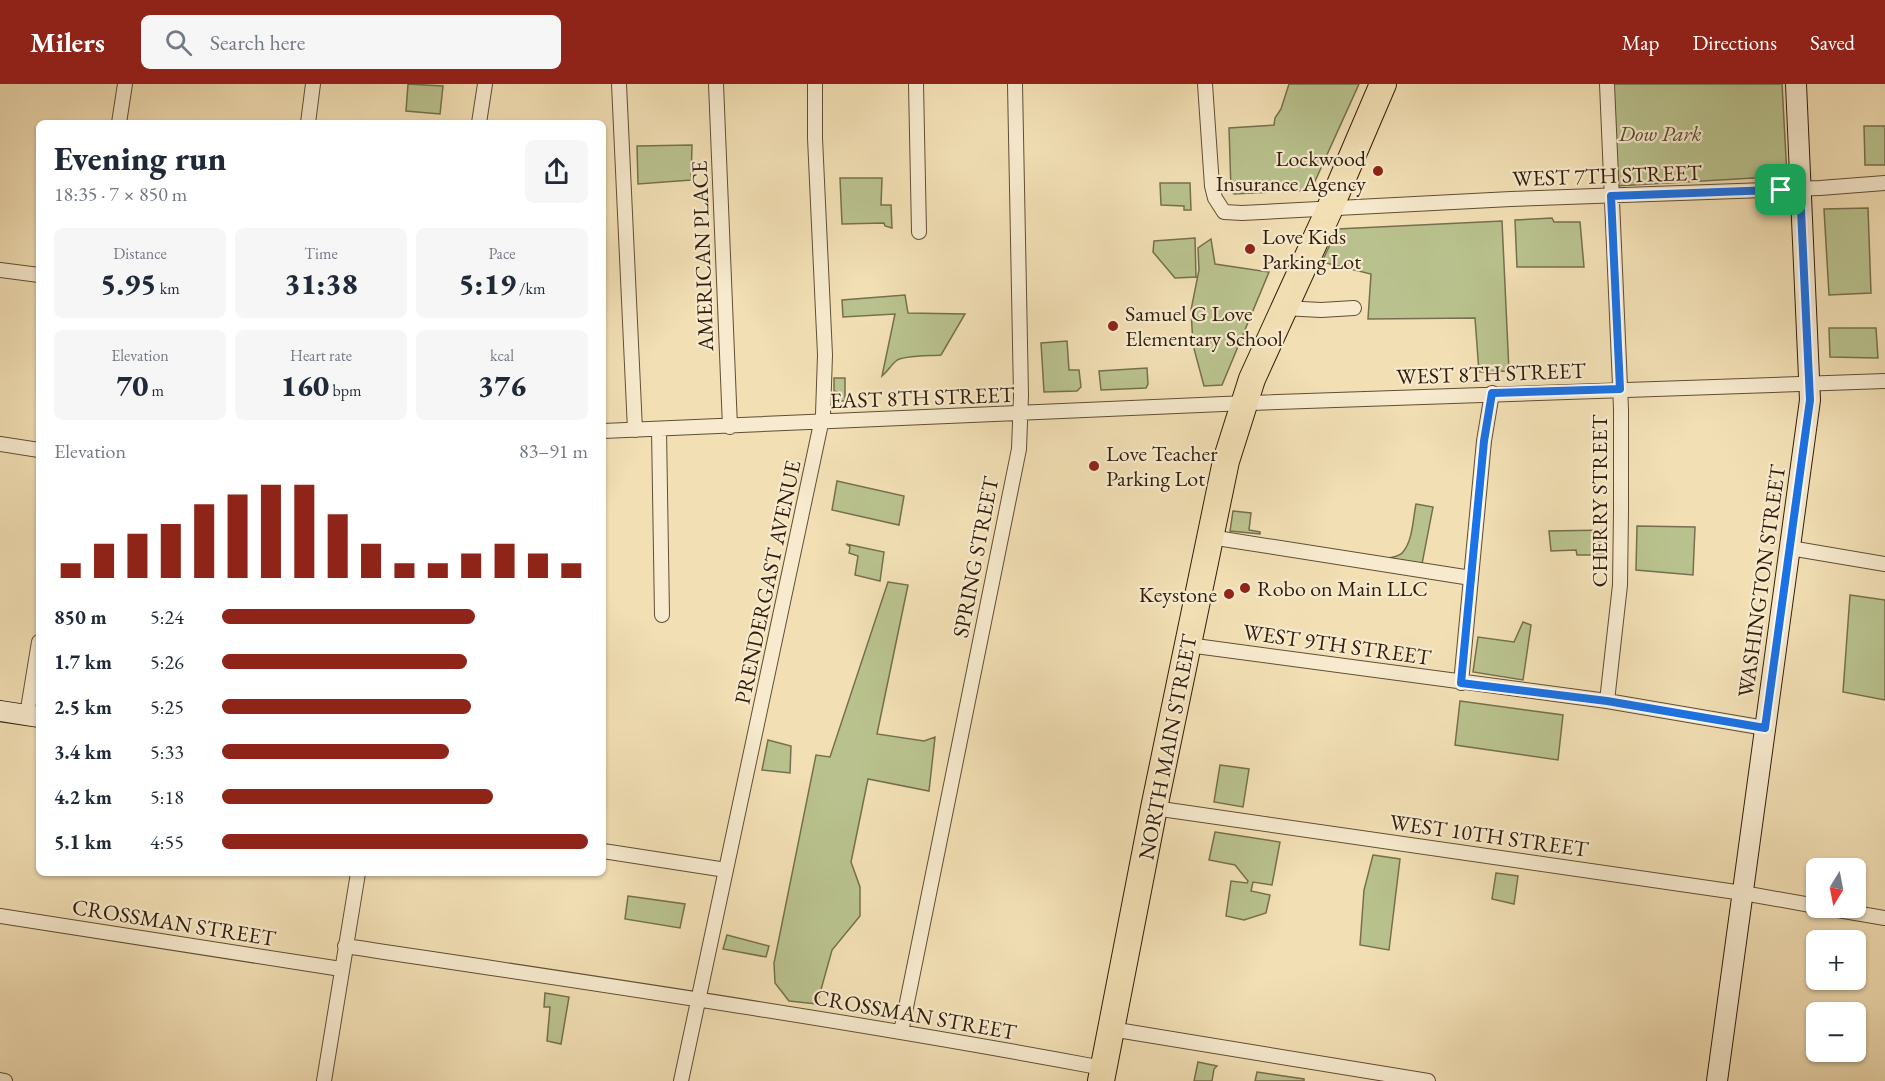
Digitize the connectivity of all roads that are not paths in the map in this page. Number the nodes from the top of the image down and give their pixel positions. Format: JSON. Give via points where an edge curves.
{"nodes":[{"id":1,"x":125,"y":84,"type":"edge"},
{"id":2,"x":313,"y":84,"type":"edge"},
{"id":3,"x":485,"y":84,"type":"edge"},
{"id":4,"x":619,"y":84,"type":"edge"},
{"id":5,"x":716,"y":84,"type":"edge"},
{"id":6,"x":815,"y":84,"type":"edge"},
{"id":7,"x":916,"y":84,"type":"edge"},
{"id":8,"x":1015,"y":84,"type":"edge"},
{"id":9,"x":1205,"y":84,"type":"edge"},
{"id":10,"x":1383,"y":84,"type":"edge"},
{"id":11,"x":1607,"y":84,"type":"edge"},
{"id":12,"x":1796,"y":84,"type":"edge"},
{"id":13,"x":119,"y":120,"type":"edge"},
{"id":14,"x":308,"y":120,"type":"edge"},
{"id":15,"x":479,"y":120,"type":"edge"},
{"id":16,"x":1885,"y":183,"type":"edge"},
{"id":17,"x":1800,"y":189,"type":"junction"},
{"id":18,"x":1611,"y":196,"type":"junction"},
{"id":19,"x":1330,"y":208,"type":"junction"},
{"id":20,"x":919,"y":231,"type":"dead end"},
{"id":21,"x":0,"y":270,"type":"edge"},
{"id":22,"x":36,"y":275,"type":"edge"},
{"id":23,"x":1283,"y":308,"type":"junction"},
{"id":24,"x":1354,"y":308,"type":"dead end"},
{"id":25,"x":1885,"y":381,"type":"edge"},
{"id":26,"x":1809,"y":384,"type":"junction"},
{"id":27,"x":1620,"y":389,"type":"junction"},
{"id":28,"x":1492,"y":393,"type":"junction"},
{"id":29,"x":1243,"y":404,"type":"junction"},
{"id":30,"x":1021,"y":414,"type":"junction"},
{"id":31,"x":822,"y":422,"type":"junction"},
{"id":32,"x":730,"y":427,"type":"junction"},
{"id":33,"x":658,"y":429,"type":"junction"},
{"id":34,"x":635,"y":430,"type":"junction"},
{"id":35,"x":606,"y":431,"type":"edge"},
{"id":36,"x":0,"y":444,"type":"edge"},
{"id":37,"x":36,"y":450,"type":"edge"},
{"id":38,"x":1210,"y":537,"type":"junction"},
{"id":39,"x":1790,"y":548,"type":"junction"},
{"id":40,"x":1885,"y":564,"type":"edge"},
{"id":41,"x":1471,"y":578,"type":"junction"},
{"id":42,"x":662,"y":615,"type":"dead end"},
{"id":43,"x":1188,"y":645,"type":"junction"},
{"id":44,"x":36,"y":679,"type":"edge"},
{"id":45,"x":1461,"y":683,"type":"junction"},
{"id":46,"x":1607,"y":701,"type":"junction"},
{"id":47,"x":0,"y":711,"type":"edge"},
{"id":48,"x":33,"y":716,"type":"edge"},
{"id":49,"x":1765,"y":728,"type":"junction"},
{"id":50,"x":1154,"y":808,"type":"junction"},
{"id":51,"x":606,"y":851,"type":"edge"},
{"id":52,"x":726,"y":870,"type":"junction"},
{"id":53,"x":357,"y":876,"type":"edge"},
{"id":54,"x":1743,"y":893,"type":"junction"},
{"id":55,"x":1806,"y":904,"type":"edge"},
{"id":56,"x":1866,"y":915,"type":"edge"},
{"id":57,"x":0,"y":916,"type":"edge"},
{"id":58,"x":1885,"y":918,"type":"edge"},
{"id":59,"x":345,"y":946,"type":"junction"},
{"id":60,"x":341,"y":969,"type":"junction"},
{"id":61,"x":698,"y":999,"type":"junction"},
{"id":62,"x":1122,"y":1030,"type":"junction"},
{"id":63,"x":901,"y":1032,"type":"junction"},
{"id":64,"x":1102,"y":1075,"type":"edge"},
{"id":65,"x":0,"y":1080,"type":"edge"},
{"id":66,"x":5,"y":1081,"type":"edge"},
{"id":67,"x":324,"y":1081,"type":"edge"},
{"id":68,"x":681,"y":1081,"type":"edge"},
{"id":69,"x":1428,"y":1081,"type":"edge"},
{"id":70,"x":1717,"y":1081,"type":"edge"}],
"edges":[{"from":1,"to":13,"type":"street"},
{"from":2,"to":14,"type":"street"},
{"from":3,"to":15,"type":"street"},
{"from":4,"to":34,"type":"street"},
{"from":5,"to":32,"type":"street","name":"AMERICAN PLACE"},
{"from":6,"to":31,"type":"street","name":"PRENDERGAST AVENUE","via":[[825,355]]},
{"from":7,"to":20,"type":"street"},
{"from":8,"to":30,"type":"street","name":"SPRING STREET"},
{"from":9,"to":19,"type":"street","name":"WEST 7TH STREET","via":[[1212,186],[1224,212]]},
{"from":10,"to":19,"type":"highway","name":"NORTH MAIN STREET"},
{"from":11,"to":18,"type":"street","name":"CHERRY STREET"},
{"from":12,"to":17,"type":"main road","name":"WASHINGTON STREET"},
{"from":16,"to":17,"type":"street","name":"WEST 7TH STREET"},
{"from":17,"to":18,"type":"street","name":"WEST 7TH STREET"},
{"from":17,"to":26,"type":"main road","name":"WASHINGTON STREET"},
{"from":18,"to":19,"type":"street","name":"WEST 7TH STREET"},
{"from":18,"to":27,"type":"street","name":"CHERRY STREET"},
{"from":19,"to":23,"type":"highway","name":"NORTH MAIN STREET"},
{"from":21,"to":22,"type":"street"},
{"from":23,"to":24,"type":"street"},
{"from":23,"to":29,"type":"highway","name":"NORTH MAIN STREET"},
{"from":25,"to":26,"type":"street","name":"WEST 8TH STREET"},
{"from":26,"to":27,"type":"street","name":"WEST 8TH STREET"},
{"from":26,"to":39,"type":"main road","name":"WASHINGTON STREET"},
{"from":27,"to":28,"type":"street","name":"WEST 8TH STREET"},
{"from":27,"to":46,"type":"street","name":"CHERRY STREET","via":[[1620,585]]},
{"from":28,"to":29,"type":"street","name":"WEST 8TH STREET"},
{"from":28,"to":41,"type":"street"},
{"from":29,"to":30,"type":"street","name":"EAST 8TH STREET"},
{"from":29,"to":38,"type":"highway","name":"NORTH MAIN STREET","via":[[1226,460]]},
{"from":30,"to":31,"type":"street","name":"EAST 8TH STREET"},
{"from":30,"to":63,"type":"street","name":"SPRING STREET","via":[[1018,450]]},
{"from":31,"to":32,"type":"street","name":"EAST 8TH STREET"},
{"from":31,"to":52,"type":"street","name":"PRENDERGAST AVENUE"},
{"from":32,"to":33,"type":"street","name":"EAST 8TH STREET"},
{"from":33,"to":34,"type":"street","name":"EAST 8TH STREET"},
{"from":33,"to":42,"type":"street"},
{"from":34,"to":35,"type":"street","name":"EAST 8TH STREET"},
{"from":36,"to":37,"type":"street"},
{"from":38,"to":41,"type":"street"},
{"from":38,"to":43,"type":"highway","name":"NORTH MAIN STREET"},
{"from":39,"to":40,"type":"street"},
{"from":39,"to":49,"type":"main road","name":"WASHINGTON STREET"},
{"from":41,"to":45,"type":"street"},
{"from":43,"to":45,"type":"street","name":"WEST 9TH STREET"},
{"from":43,"to":50,"type":"highway","name":"NORTH MAIN STREET"},
{"from":44,"to":48,"type":"street"},
{"from":45,"to":46,"type":"street","name":"WEST 9TH STREET"},
{"from":46,"to":49,"type":"street","name":"WEST 9TH STREET"},
{"from":47,"to":48,"type":"main road"},
{"from":49,"to":54,"type":"main road","name":"WASHINGTON STREET"},
{"from":50,"to":54,"type":"street","name":"WEST 10TH STREET"},
{"from":50,"to":62,"type":"highway","name":"NORTH MAIN STREET"},
{"from":51,"to":52,"type":"street"},
{"from":52,"to":61,"type":"street","name":"PRENDERGAST AVENUE"},
{"from":53,"to":59,"type":"street"},
{"from":54,"to":55,"type":"street","name":"WEST 10TH STREET"},
{"from":54,"to":70,"type":"main road","name":"WASHINGTON STREET"},
{"from":56,"to":58,"type":"street"},
{"from":57,"to":60,"type":"street","name":"CROSSMAN STREET"},
{"from":59,"to":60,"type":"street"},
{"from":59,"to":61,"type":"street","name":"CROSSMAN STREET"},
{"from":60,"to":67,"type":"street"},
{"from":61,"to":63,"type":"street","name":"CROSSMAN STREET"},
{"from":61,"to":68,"type":"street","name":"PRENDERGAST AVENUE"},
{"from":62,"to":64,"type":"highway","name":"NORTH MAIN STREET"},
{"from":62,"to":69,"type":"street"},
{"from":63,"to":64,"type":"street","name":"CROSSMAN STREET"},
{"from":65,"to":66,"type":"street"}]}
